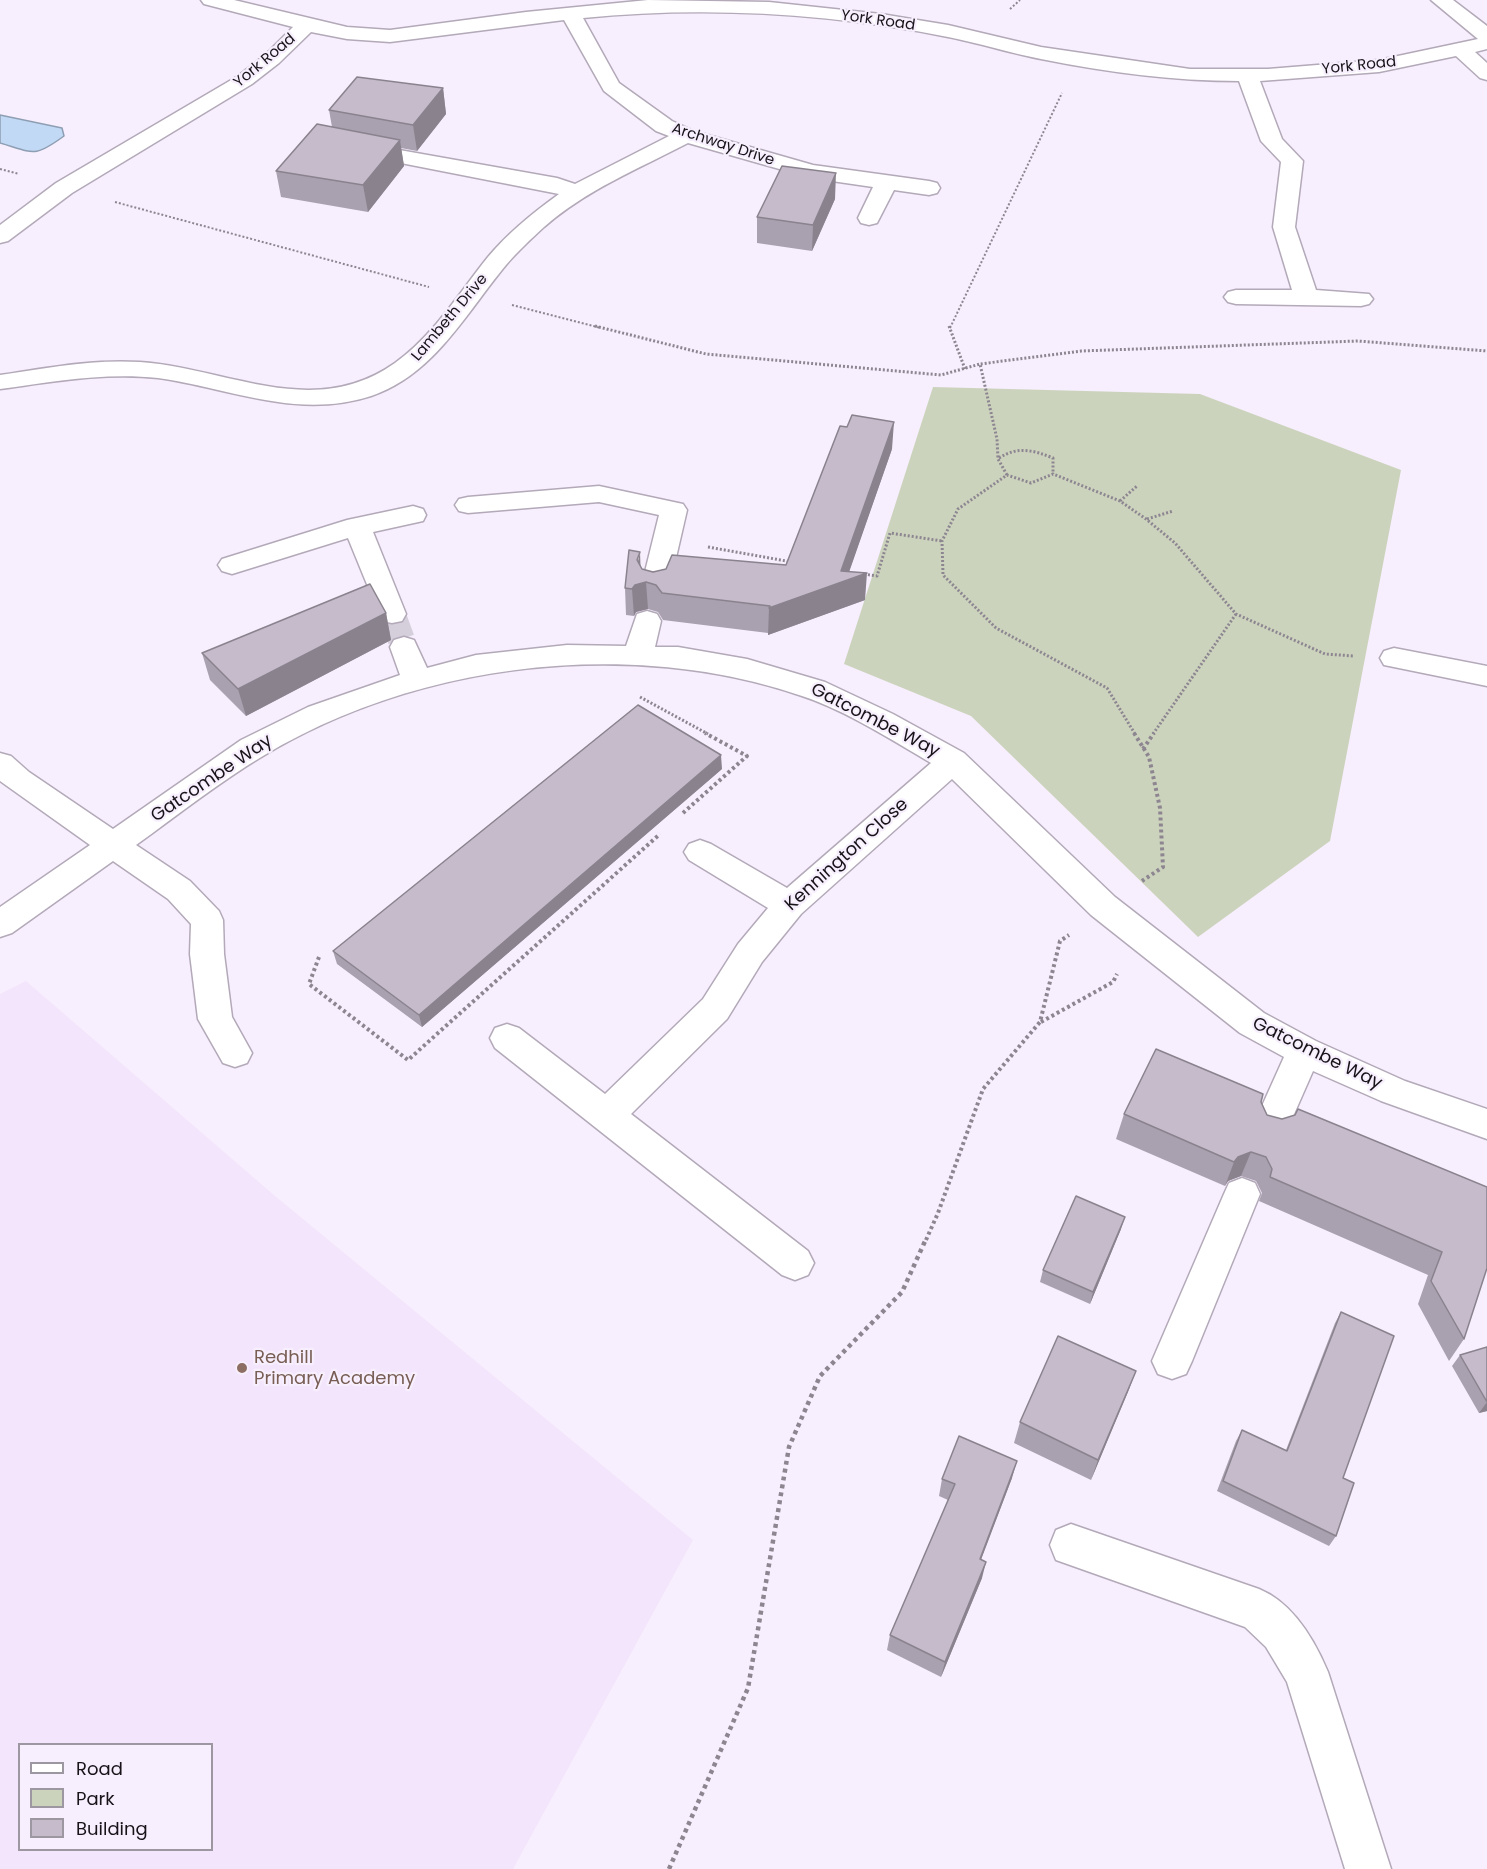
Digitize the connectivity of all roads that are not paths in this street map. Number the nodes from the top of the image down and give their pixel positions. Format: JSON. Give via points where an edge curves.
{"nodes":[{"id":1,"x":211,"y":0,"type":"edge"},
{"id":2,"x":1441,"y":0,"type":"edge"},
{"id":3,"x":647,"y":3,"type":"edge"},
{"id":4,"x":571,"y":15,"type":"junction"},
{"id":5,"x":307,"y":25,"type":"junction"},
{"id":6,"x":1487,"y":36,"type":"edge"},
{"id":7,"x":1487,"y":43,"type":"edge"},
{"id":8,"x":1461,"y":49,"type":"junction"},
{"id":9,"x":1487,"y":74,"type":"edge"},
{"id":10,"x":1247,"y":75,"type":"junction"},
{"id":11,"x":686,"y":136,"type":"junction"},
{"id":12,"x":340,"y":145,"type":"edge"},
{"id":13,"x":886,"y":183,"type":"junction"},
{"id":14,"x":929,"y":188,"type":"dead end"},
{"id":15,"x":578,"y":192,"type":"junction"},
{"id":16,"x":869,"y":218,"type":"dead end"},
{"id":17,"x":0,"y":236,"type":"edge"},
{"id":18,"x":1236,"y":297,"type":"dead end"},
{"id":19,"x":1306,"y":297,"type":"junction"},
{"id":20,"x":1361,"y":299,"type":"dead end"},
{"id":21,"x":0,"y":382,"type":"edge"},
{"id":22,"x":468,"y":506,"type":"dead end"},
{"id":23,"x":413,"y":515,"type":"dead end"},
{"id":24,"x":357,"y":526,"type":"junction"},
{"id":25,"x":232,"y":565,"type":"dead end"},
{"id":26,"x":656,"y":588,"type":"edge"},
{"id":27,"x":392,"y":614,"type":"tunnel mouth"},
{"id":28,"x":647,"y":621,"type":"dead end"},
{"id":29,"x":404,"y":647,"type":"tunnel mouth"},
{"id":30,"x":638,"y":656,"type":"junction"},
{"id":31,"x":1394,"y":658,"type":"dead end"},
{"id":32,"x":1487,"y":674,"type":"edge"},
{"id":33,"x":417,"y":681,"type":"junction"},
{"id":34,"x":953,"y":761,"type":"junction"},
{"id":35,"x":0,"y":764,"type":"edge"},
{"id":36,"x":114,"y":844,"type":"junction"},
{"id":37,"x":700,"y":852,"type":"dead end"},
{"id":38,"x":789,"y":905,"type":"junction"},
{"id":39,"x":0,"y":924,"type":"edge"},
{"id":40,"x":507,"y":1038,"type":"dead end"},
{"id":41,"x":1304,"y":1051,"type":"junction"},
{"id":42,"x":235,"y":1053,"type":"dead end"},
{"id":43,"x":606,"y":1116,"type":"junction"},
{"id":44,"x":1487,"y":1124,"type":"edge"},
{"id":45,"x":1271,"y":1126,"type":"edge"},
{"id":46,"x":1242,"y":1194,"type":"dead end"},
{"id":47,"x":795,"y":1263,"type":"dead end"},
{"id":48,"x":1172,"y":1361,"type":"dead end"},
{"id":49,"x":1071,"y":1545,"type":"dead end"},
{"id":50,"x":1368,"y":1869,"type":"edge"}],
"edges":[{"from":1,"to":5,"type":"street"},
{"from":2,"to":6,"type":"street"},
{"from":3,"to":4,"type":"street","name":"York Road"},
{"from":3,"to":10,"type":"street","name":"York Road","via":[[843,15],[948,31],[1056,56],[1190,75]]},
{"from":4,"to":5,"type":"street","name":"York Road","via":[[390,36]]},
{"from":4,"to":11,"type":"street","name":"Archway Drive","via":[[611,87],[664,126]]},
{"from":5,"to":17,"type":"street","name":"York Road","via":[[236,86],[64,188]]},
{"from":7,"to":8,"type":"street","name":"York Road"},
{"from":8,"to":9,"type":"street"},
{"from":8,"to":10,"type":"street","name":"York Road","via":[[1379,66]]},
{"from":10,"to":19,"type":"street","via":[[1272,141],[1293,161],[1284,227]]},
{"from":11,"to":13,"type":"street","name":"Archway Drive","via":[[811,171]]},
{"from":11,"to":15,"type":"street","name":"Lambeth Drive"},
{"from":12,"to":15,"type":"street","via":[[557,184]]},
{"from":13,"to":14,"type":"street","name":"Archway Drive"},
{"from":13,"to":16,"type":"street"},
{"from":15,"to":21,"type":"street","name":"Lambeth Drive","via":[[540,220],[501,257],[420,358],[392,378],[362,391],[301,399],[259,394],[157,371],[114,370]]},
{"from":18,"to":19,"type":"street"},
{"from":19,"to":20,"type":"street"},
{"from":22,"to":26,"type":"street","via":[[599,494],[674,510]]},
{"from":23,"to":24,"type":"street"},
{"from":24,"to":25,"type":"street"},
{"from":24,"to":27,"type":"street"},
{"from":28,"to":30,"type":"street"},
{"from":29,"to":33,"type":"street"},
{"from":30,"to":33,"type":"street","name":"Gatcombe Way","via":[[544,657],[476,665]]},
{"from":30,"to":34,"type":"street","name":"Gatcombe Way","via":[[678,657],[736,667],[816,688]]},
{"from":31,"to":32,"type":"street"},
{"from":33,"to":36,"type":"street","name":"Gatcombe Way","via":[[319,714],[252,748]]},
{"from":34,"to":38,"type":"street","name":"Kennington Close"},
{"from":34,"to":41,"type":"street","name":"Gatcombe Way","via":[[1103,906],[1252,1023]]},
{"from":35,"to":36,"type":"street"},
{"from":36,"to":39,"type":"street","name":"Gatcombe Way"},
{"from":36,"to":42,"type":"street","via":[[179,890],[207,920],[215,1019]]},
{"from":37,"to":38,"type":"street"},
{"from":38,"to":43,"type":"street","name":"Kennington Close","via":[[750,953],[716,1008]]},
{"from":40,"to":43,"type":"street"},
{"from":41,"to":44,"type":"street","name":"Gatcombe Way","via":[[1393,1091]]},
{"from":41,"to":45,"type":"street"},
{"from":43,"to":47,"type":"street"},
{"from":46,"to":48,"type":"street"},
{"from":49,"to":50,"type":"street","via":[[1259,1610],[1281,1632],[1305,1672]]}]}
